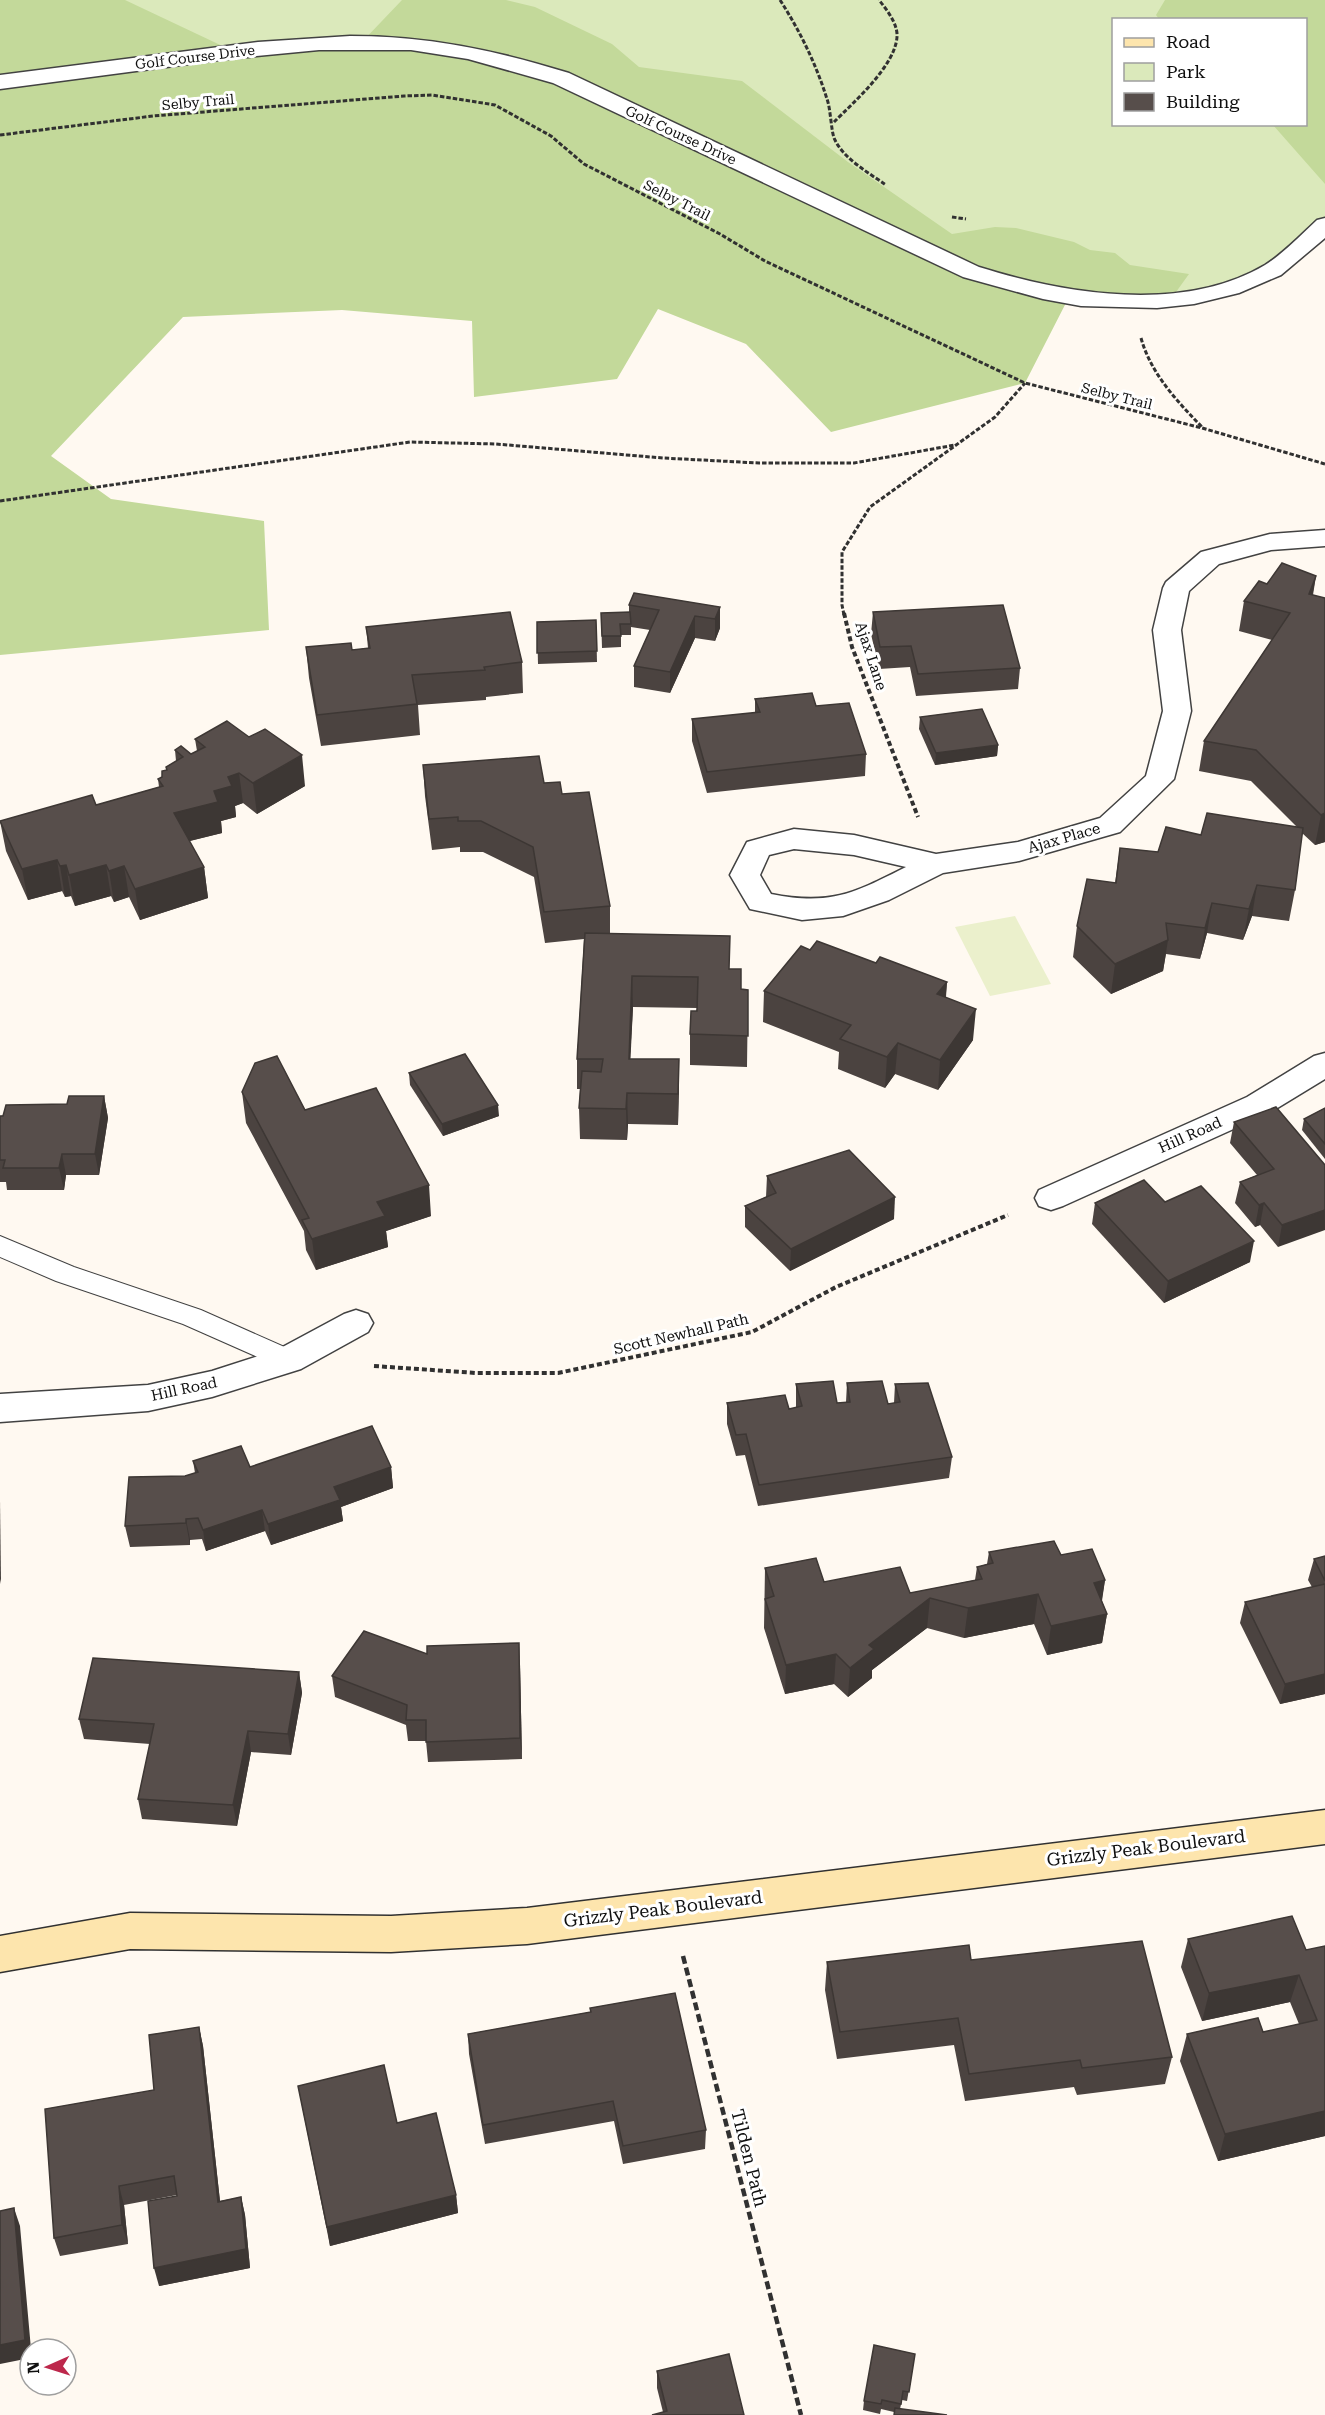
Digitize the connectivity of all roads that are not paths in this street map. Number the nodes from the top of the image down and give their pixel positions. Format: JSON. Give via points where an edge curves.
{"nodes":[{"id":1,"x":0,"y":82,"type":"edge"},
{"id":2,"x":1325,"y":225,"type":"edge"},
{"id":3,"x":1325,"y":538,"type":"edge"},
{"id":4,"x":936,"y":864,"type":"junction"},
{"id":5,"x":1325,"y":1064,"type":"edge"},
{"id":6,"x":1051,"y":1198,"type":"road end"},
{"id":7,"x":0,"y":1246,"type":"edge"},
{"id":8,"x":356,"y":1323,"type":"dead end"},
{"id":9,"x":289,"y":1360,"type":"junction"},
{"id":10,"x":0,"y":1408,"type":"edge"},
{"id":11,"x":1325,"y":1827,"type":"edge"},
{"id":12,"x":0,"y":1954,"type":"edge"}],
"edges":[{"from":1,"to":2,"type":"street","name":"Golf Course Drive","via":[[286,46],[411,44],[464,51],[561,78],[971,272],[1016,288],[1069,297],[1130,302],[1212,293],[1267,274]]},
{"from":3,"to":4,"type":"street","name":"Ajax Place","via":[[1270,542],[1210,558],[1176,588],[1167,630],[1178,711],[1160,779],[1110,825],[1019,851]]},
{"from":4,"to":4,"type":"street","name":"Ajax Place","via":[[854,845],[795,838],[757,849],[745,874],[761,902],[802,909],[843,906]]},
{"from":5,"to":6,"type":"street","name":"Hill Road","via":[[1258,1105]]},
{"from":7,"to":9,"type":"lane","via":[[65,1274],[192,1317]]},
{"from":8,"to":9,"type":"street","name":"Hill Road"},
{"from":9,"to":10,"type":"street","name":"Hill Road","via":[[212,1384],[147,1398]]},
{"from":11,"to":12,"type":"street","name":"Grizzly Peak Boulevard","via":[[527,1926],[391,1934],[130,1931]]}]}
